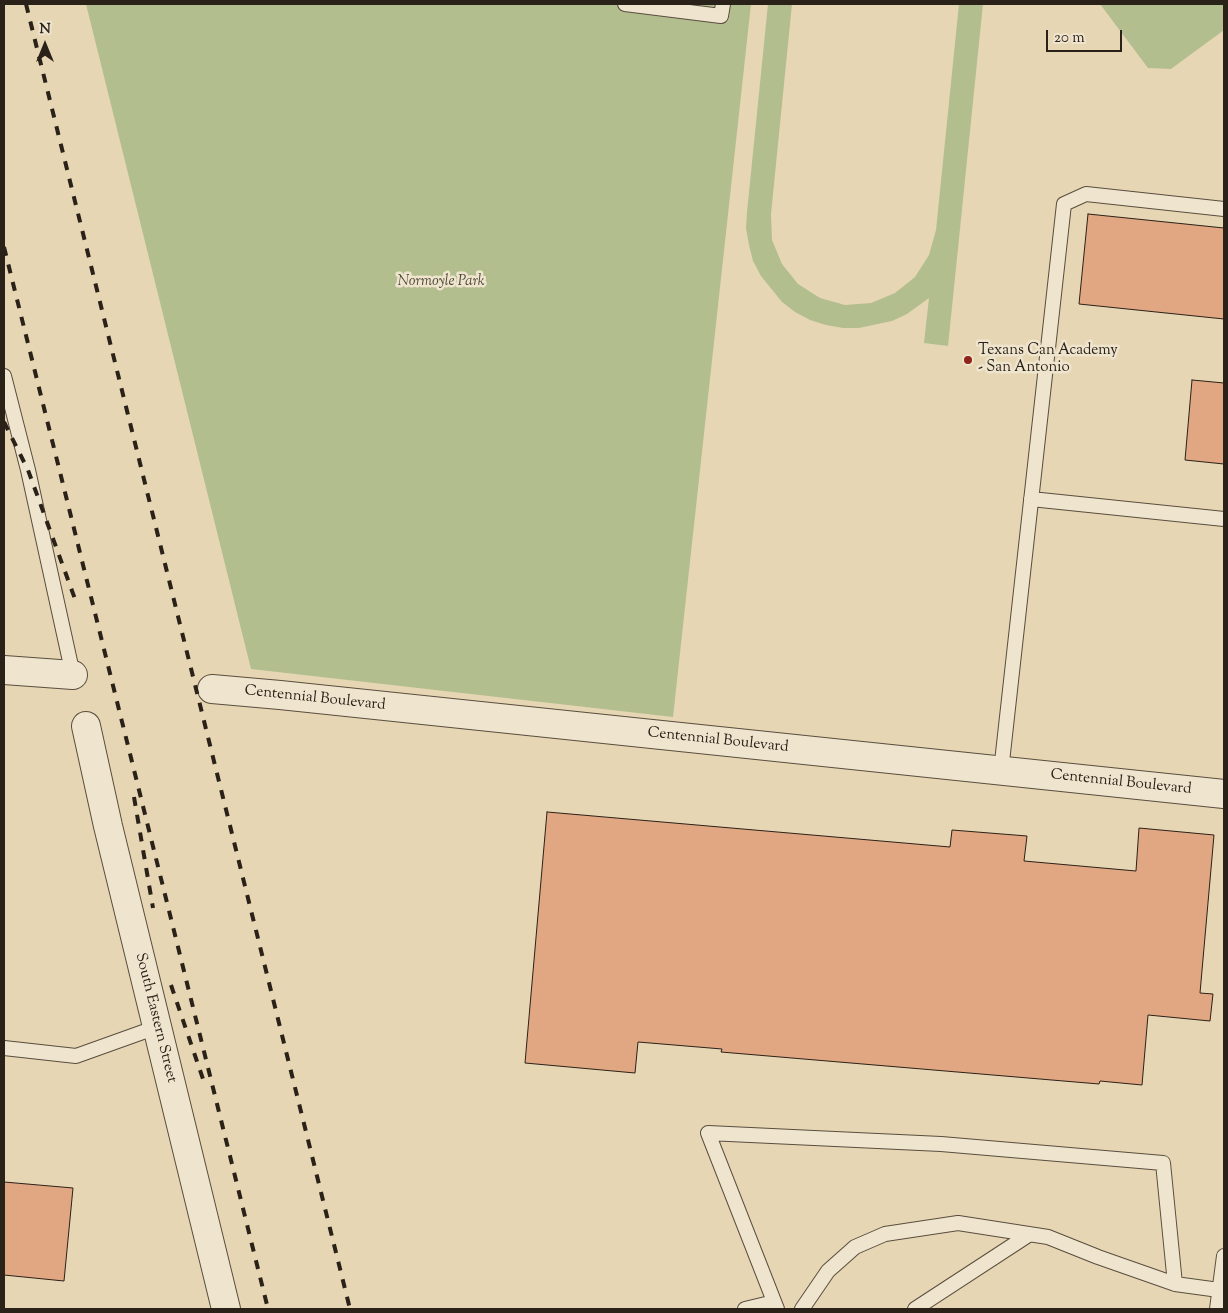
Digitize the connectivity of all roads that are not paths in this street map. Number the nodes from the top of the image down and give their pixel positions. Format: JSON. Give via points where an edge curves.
{"nodes":[{"id":1,"x":625,"y":4,"type":"edge"},
{"id":2,"x":723,"y":4,"type":"edge"},
{"id":3,"x":1224,"y":210,"type":"edge"},
{"id":4,"x":4,"y":376,"type":"edge"},
{"id":5,"x":1031,"y":499,"type":"junction"},
{"id":6,"x":1224,"y":519,"type":"edge"},
{"id":7,"x":4,"y":670,"type":"edge"},
{"id":8,"x":73,"y":675,"type":"joint"},
{"id":9,"x":212,"y":689,"type":"dead end"},
{"id":10,"x":86,"y":726,"type":"dead end"},
{"id":11,"x":1001,"y":770,"type":"junction"},
{"id":12,"x":1224,"y":794,"type":"edge"},
{"id":13,"x":157,"y":1027,"type":"junction"},
{"id":14,"x":4,"y":1048,"type":"edge"},
{"id":15,"x":1030,"y":1234,"type":"junction"},
{"id":16,"x":1224,"y":1256,"type":"edge"},
{"id":17,"x":1175,"y":1284,"type":"junction"},
{"id":18,"x":1219,"y":1290,"type":"junction"},
{"id":19,"x":775,"y":1306,"type":"edge"},
{"id":20,"x":226,"y":1309,"type":"edge"},
{"id":21,"x":745,"y":1309,"type":"edge"},
{"id":22,"x":802,"y":1309,"type":"edge"},
{"id":23,"x":915,"y":1309,"type":"edge"},
{"id":24,"x":1217,"y":1309,"type":"edge"}],
"edges":[{"from":1,"to":2,"type":"lane","via":[[721,16]]},
{"from":3,"to":5,"type":"lane","via":[[1086,194],[1064,204]]},
{"from":4,"to":8,"type":"lane"},
{"from":5,"to":6,"type":"lane"},
{"from":5,"to":11,"type":"lane"},
{"from":7,"to":8,"type":"street"},
{"from":9,"to":11,"type":"street","name":"Centennial Boulevard"},
{"from":10,"to":13,"type":"street","name":"South Eastern Street"},
{"from":11,"to":12,"type":"street","name":"Centennial Boulevard"},
{"from":13,"to":14,"type":"lane","via":[[76,1056]]},
{"from":13,"to":20,"type":"street","name":"South Eastern Street"},
{"from":15,"to":17,"type":"lane","via":[[1048,1237]]},
{"from":15,"to":22,"type":"lane","via":[[958,1223],[885,1234],[855,1247],[828,1271]]},
{"from":15,"to":23,"type":"lane"},
{"from":16,"to":18,"type":"lane"},
{"from":17,"to":18,"type":"lane"},
{"from":17,"to":19,"type":"lane","via":[[1162,1163],[941,1144],[708,1133]]},
{"from":18,"to":24,"type":"lane"},
{"from":19,"to":21,"type":"lane"}]}
